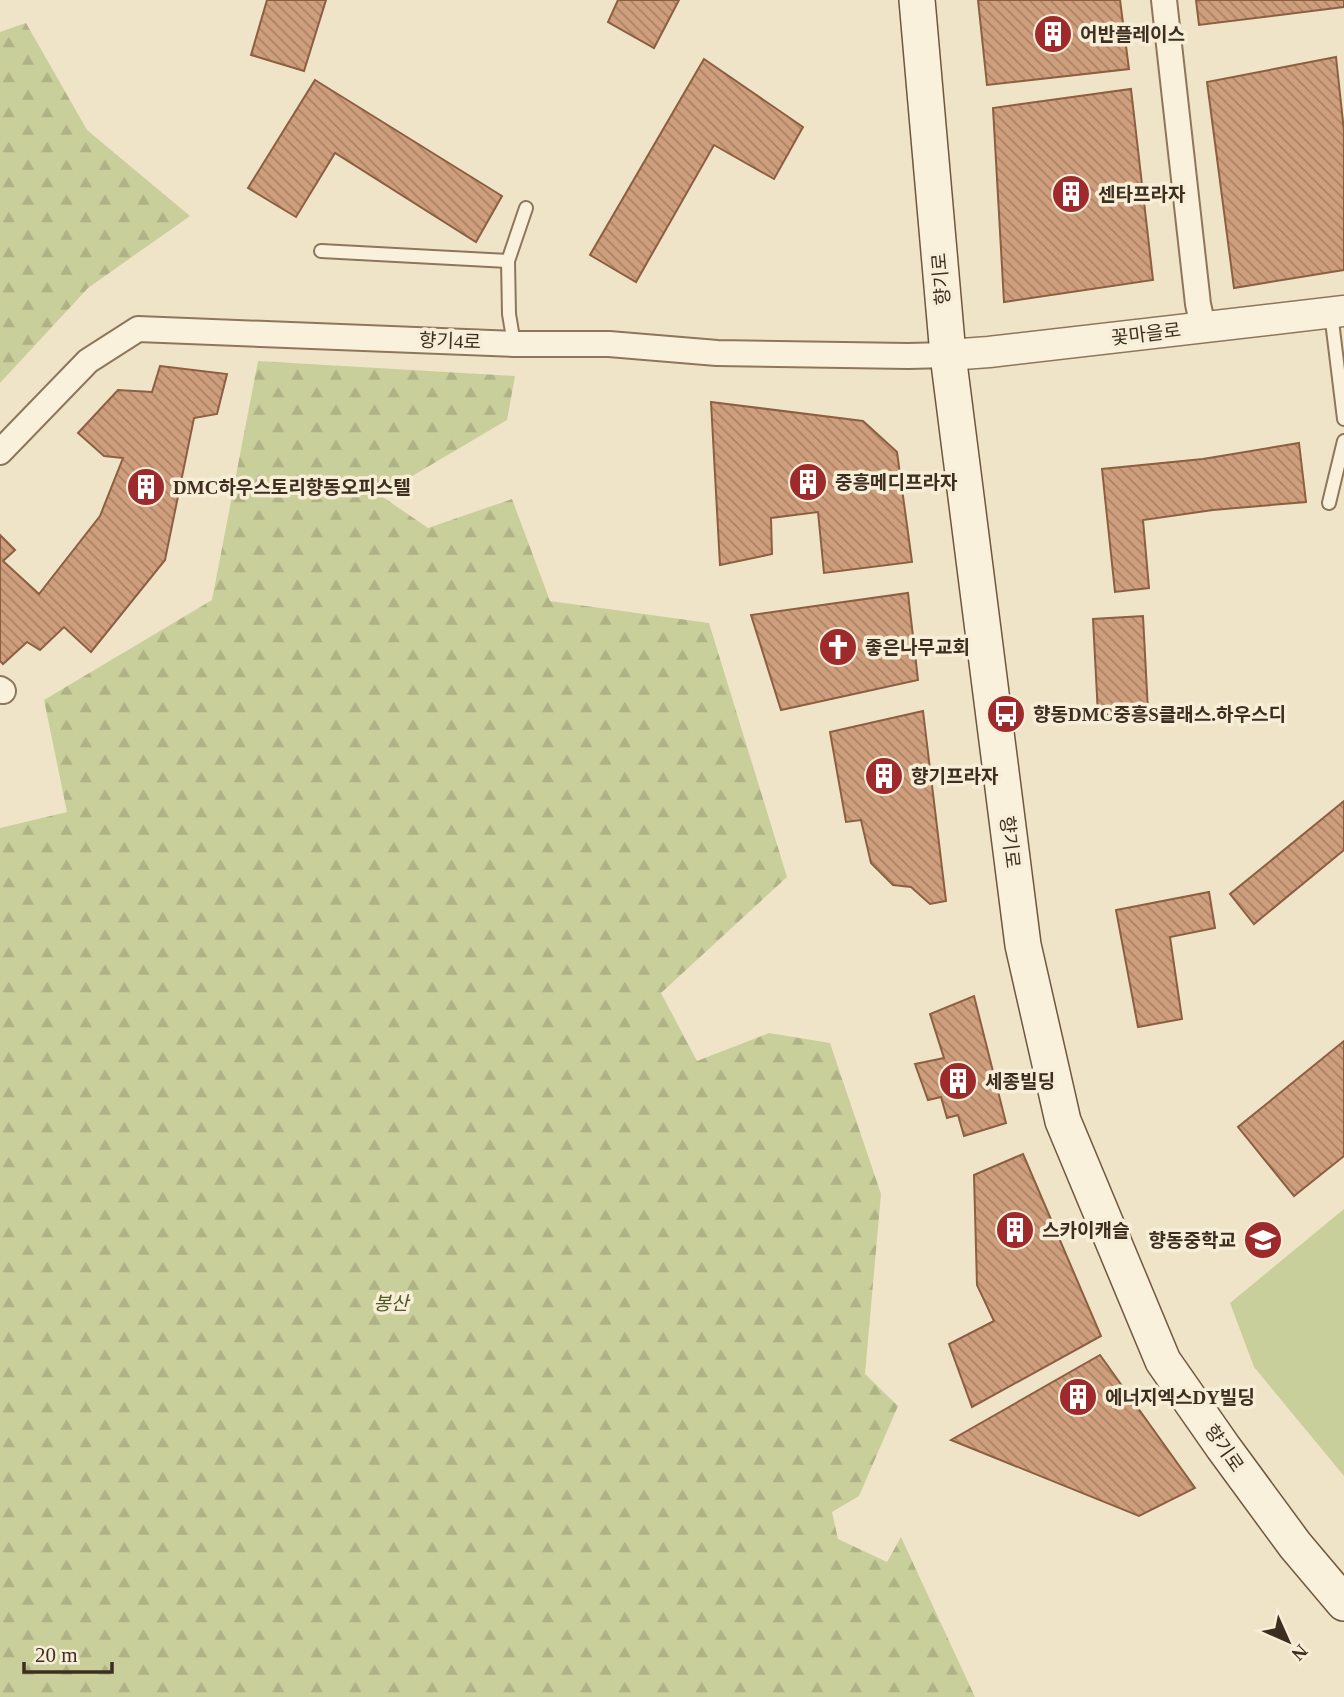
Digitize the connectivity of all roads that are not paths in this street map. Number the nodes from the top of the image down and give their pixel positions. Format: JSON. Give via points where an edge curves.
{"nodes":[{"id":1,"x":917,"y":0,"type":"edge"},
{"id":2,"x":1164,"y":0,"type":"edge"},
{"id":3,"x":526,"y":208,"type":"dead end"},
{"id":4,"x":321,"y":251,"type":"dead end"},
{"id":5,"x":508,"y":261,"type":"junction"},
{"id":6,"x":1337,"y":312,"type":"edge"},
{"id":7,"x":1203,"y":327,"type":"junction"},
{"id":8,"x":514,"y":344,"type":"junction"},
{"id":9,"x":948,"y":355,"type":"junction"},
{"id":10,"x":1344,"y":419,"type":"edge"},
{"id":11,"x":1344,"y":441,"type":"edge"},
{"id":12,"x":0,"y":452,"type":"edge"},
{"id":13,"x":1329,"y":503,"type":"dead end"},
{"id":14,"x":1344,"y":1603,"type":"edge"}],
"edges":[{"from":1,"to":9,"type":"main road","name":"향기로"},
{"from":2,"to":7,"type":"street"},
{"from":3,"to":5,"type":"lane"},
{"from":4,"to":5,"type":"lane"},
{"from":5,"to":8,"type":"lane"},
{"from":6,"to":7,"type":"street","name":"꽃마을로"},
{"from":6,"to":10,"type":"lane"},
{"from":7,"to":9,"type":"street","name":"꽃마을로"},
{"from":8,"to":9,"type":"street","name":"향기4로","via":[[609,344],[718,353]]},
{"from":8,"to":12,"type":"street","name":"향기4로","via":[[138,329],[88,361]]},
{"from":9,"to":14,"type":"main road","name":"향기로","via":[[1023,945],[1063,1121],[1163,1360],[1295,1545]]},
{"from":11,"to":13,"type":"lane"}]}
